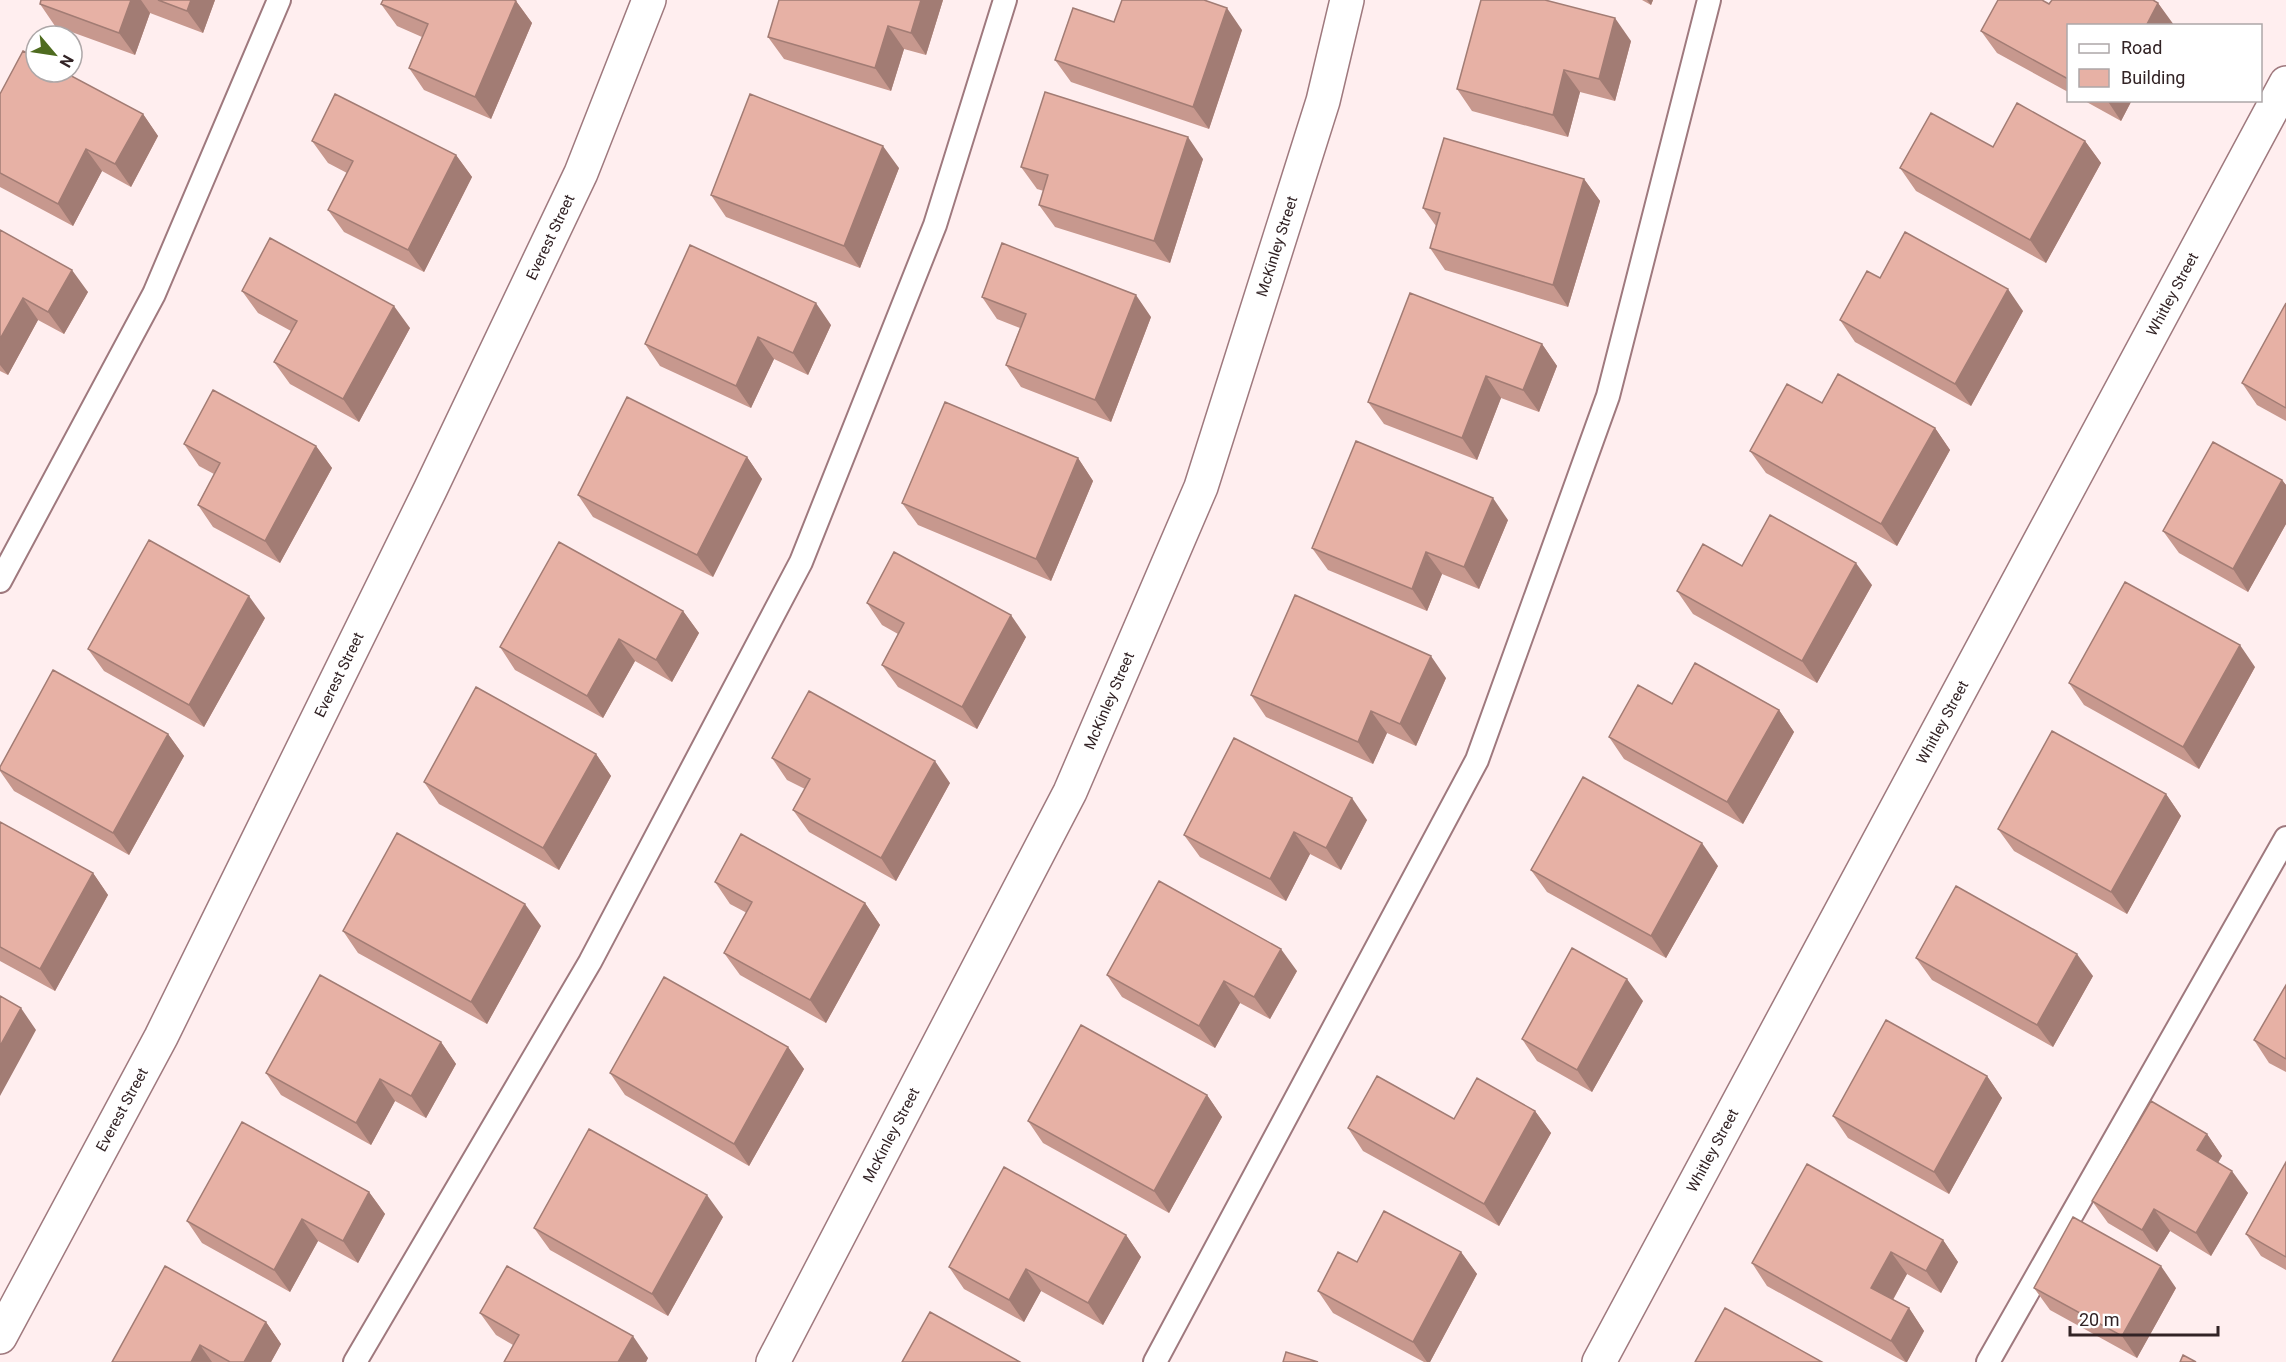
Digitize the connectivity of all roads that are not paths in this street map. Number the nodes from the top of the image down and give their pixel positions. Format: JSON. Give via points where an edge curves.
{"nodes":[{"id":1,"x":279,"y":0,"type":"edge"},
{"id":2,"x":649,"y":0,"type":"edge"},
{"id":3,"x":1005,"y":0,"type":"edge"},
{"id":4,"x":1347,"y":0,"type":"edge"},
{"id":5,"x":1709,"y":0,"type":"edge"},
{"id":6,"x":2286,"y":83,"type":"edge"},
{"id":7,"x":0,"y":581,"type":"edge"},
{"id":8,"x":2286,"y":838,"type":"edge"},
{"id":9,"x":0,"y":1337,"type":"edge"},
{"id":10,"x":355,"y":1362,"type":"edge"},
{"id":11,"x":773,"y":1362,"type":"edge"},
{"id":12,"x":1155,"y":1362,"type":"edge"},
{"id":13,"x":1599,"y":1362,"type":"edge"},
{"id":14,"x":1988,"y":1362,"type":"edge"}],
"edges":[{"from":1,"to":7,"type":"lane","via":[[154,294]]},
{"from":2,"to":9,"type":"street","name":"Everest Street","via":[[581,173],[430,490],[161,1037]]},
{"from":3,"to":10,"type":"lane","via":[[935,225],[801,562],[590,962]]},
{"from":4,"to":11,"type":"street","name":"McKinley Street","via":[[1323,101],[1201,487],[1070,792]]},
{"from":5,"to":12,"type":"lane","via":[[1608,396],[1478,760]]},
{"from":6,"to":13,"type":"street","name":"Whitley Street"},
{"from":8,"to":14,"type":"lane"}]}
